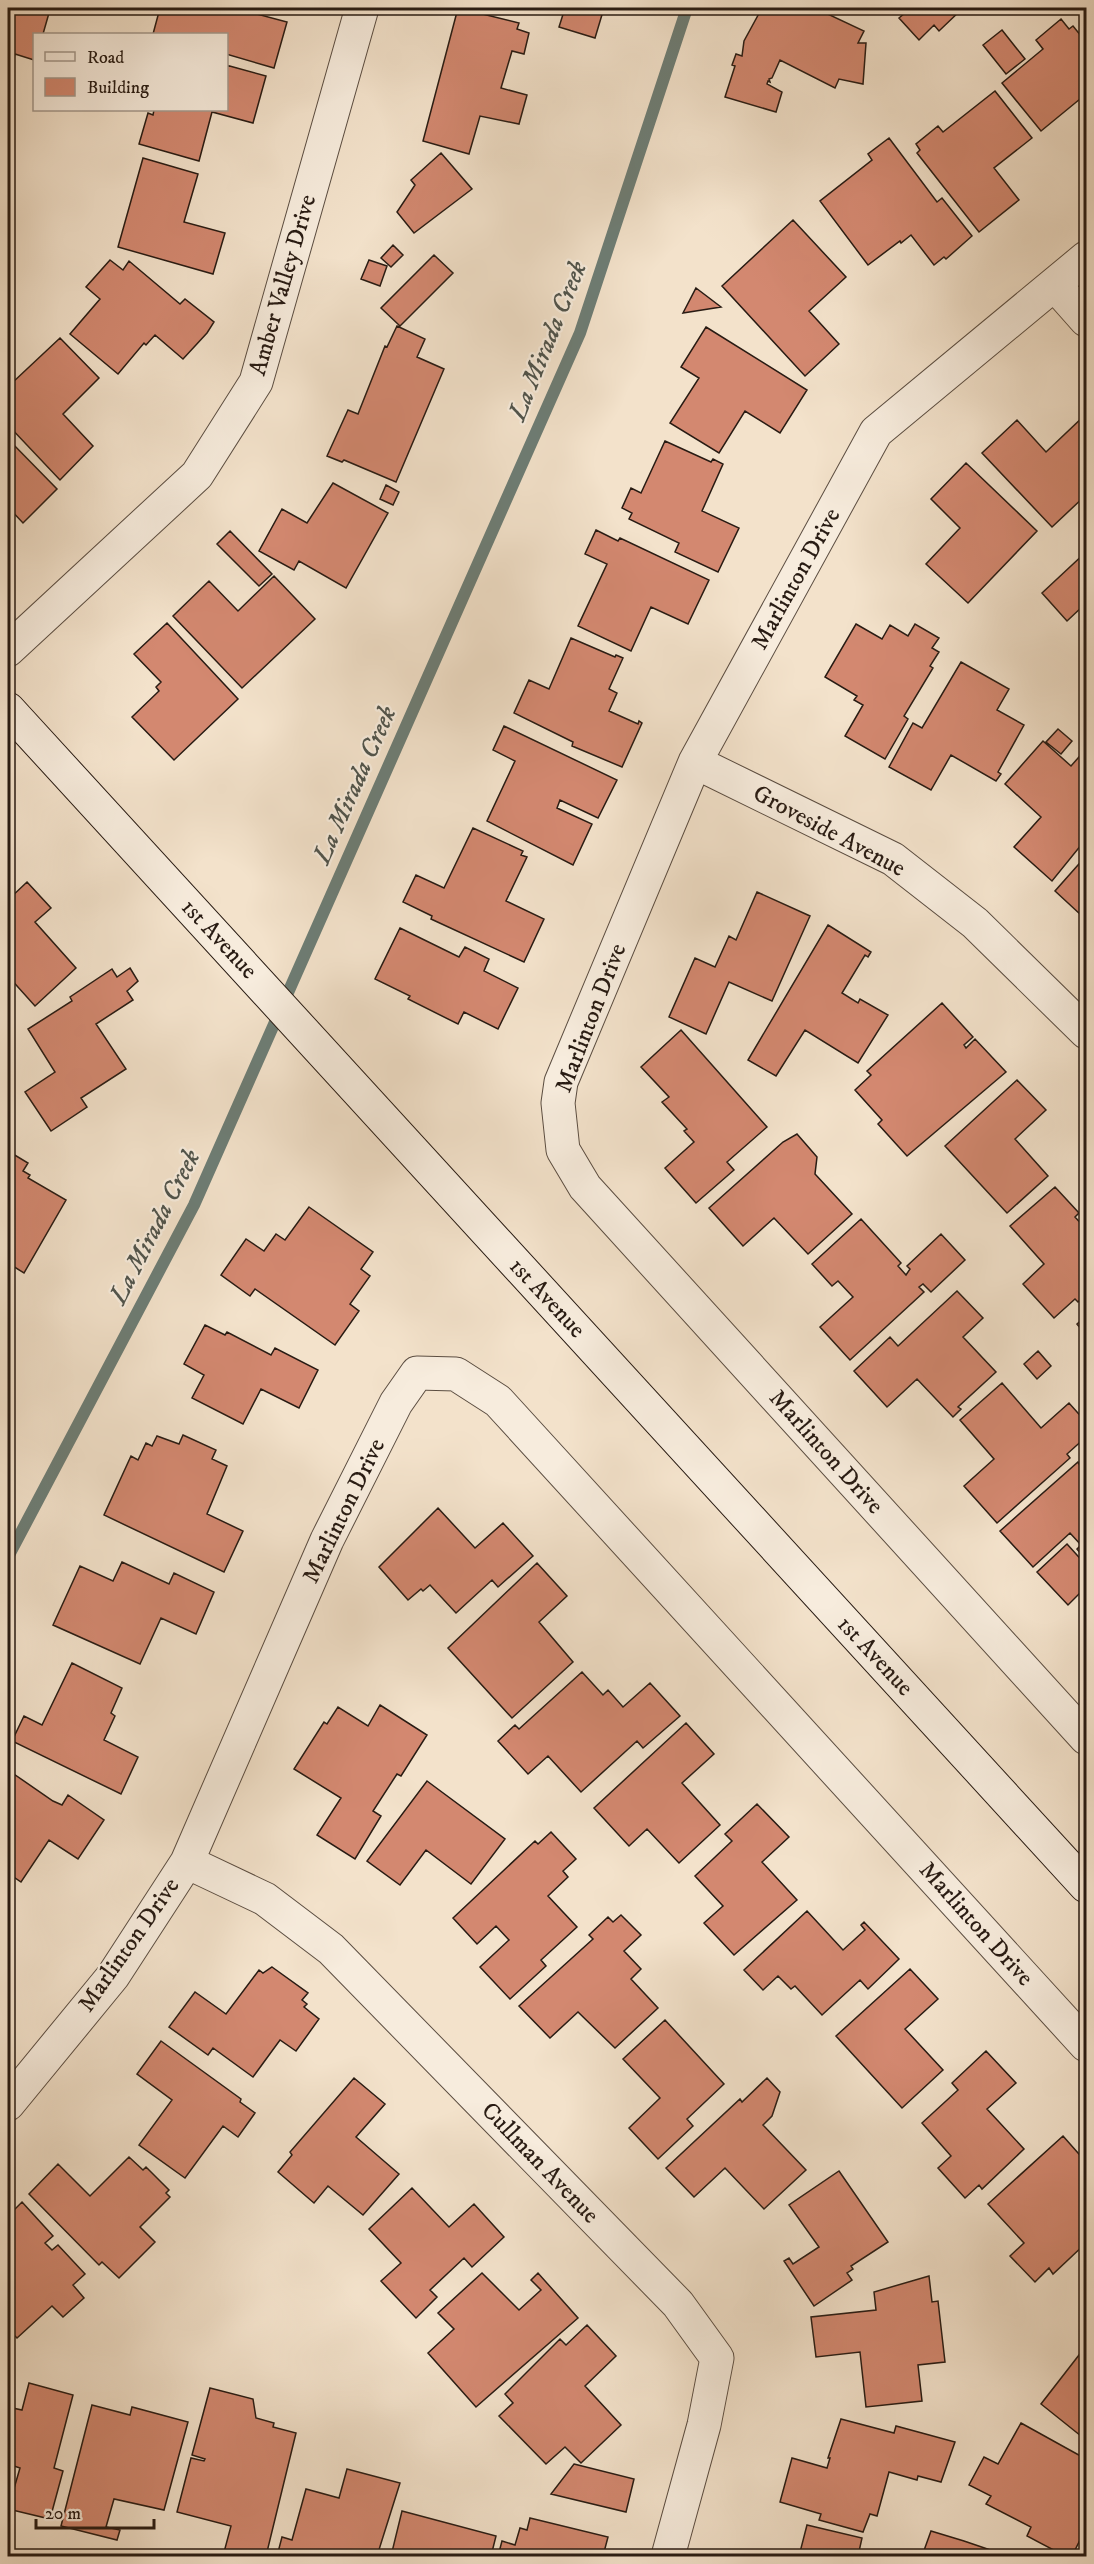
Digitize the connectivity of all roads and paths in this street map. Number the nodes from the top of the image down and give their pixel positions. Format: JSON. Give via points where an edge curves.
{"nodes":[{"id":1,"x":363,"y":8,"type":"edge"},
{"id":2,"x":1086,"y":258,"type":"edge"},
{"id":3,"x":1055,"y":285,"type":"junction"},
{"id":4,"x":1086,"y":320,"type":"edge"},
{"id":5,"x":8,"y":650,"type":"edge"},
{"id":6,"x":8,"y":709,"type":"edge"},
{"id":7,"x":695,"y":762,"type":"junction"},
{"id":8,"x":1086,"y":1032,"type":"edge"},
{"id":9,"x":1086,"y":1738,"type":"edge"},
{"id":10,"x":188,"y":1862,"type":"junction"},
{"id":11,"x":1086,"y":1886,"type":"edge"},
{"id":12,"x":1086,"y":2045,"type":"edge"},
{"id":13,"x":8,"y":2104,"type":"edge"},
{"id":14,"x":668,"y":2556,"type":"edge"}],
"edges":[{"from":1,"to":5,"type":"street","name":"Amber Valley Drive","via":[[256,382],[198,475]]},
{"from":2,"to":3,"type":"street","name":"Marlinton Drive"},
{"from":3,"to":4,"type":"street"},
{"from":3,"to":7,"type":"street","name":"Marlinton Drive","via":[[876,432]]},
{"from":6,"to":11,"type":"street","name":"1st Avenue"},
{"from":7,"to":8,"type":"street","name":"Groveside Avenue","via":[[893,859],[975,923]]},
{"from":7,"to":9,"type":"street","name":"Marlinton Drive","via":[[561,1082],[558,1103],[563,1150],[585,1186]]},
{"from":10,"to":12,"type":"street","name":"Marlinton Drive","via":[[327,1540],[396,1402],[417,1373],[456,1374],[498,1401]]},
{"from":10,"to":13,"type":"street","name":"Marlinton Drive","via":[[113,1976]]},
{"from":10,"to":14,"type":"street","name":"Cullman Avenue","via":[[265,1899],[331,1949],[678,2304],[717,2358],[704,2425]]}]}
